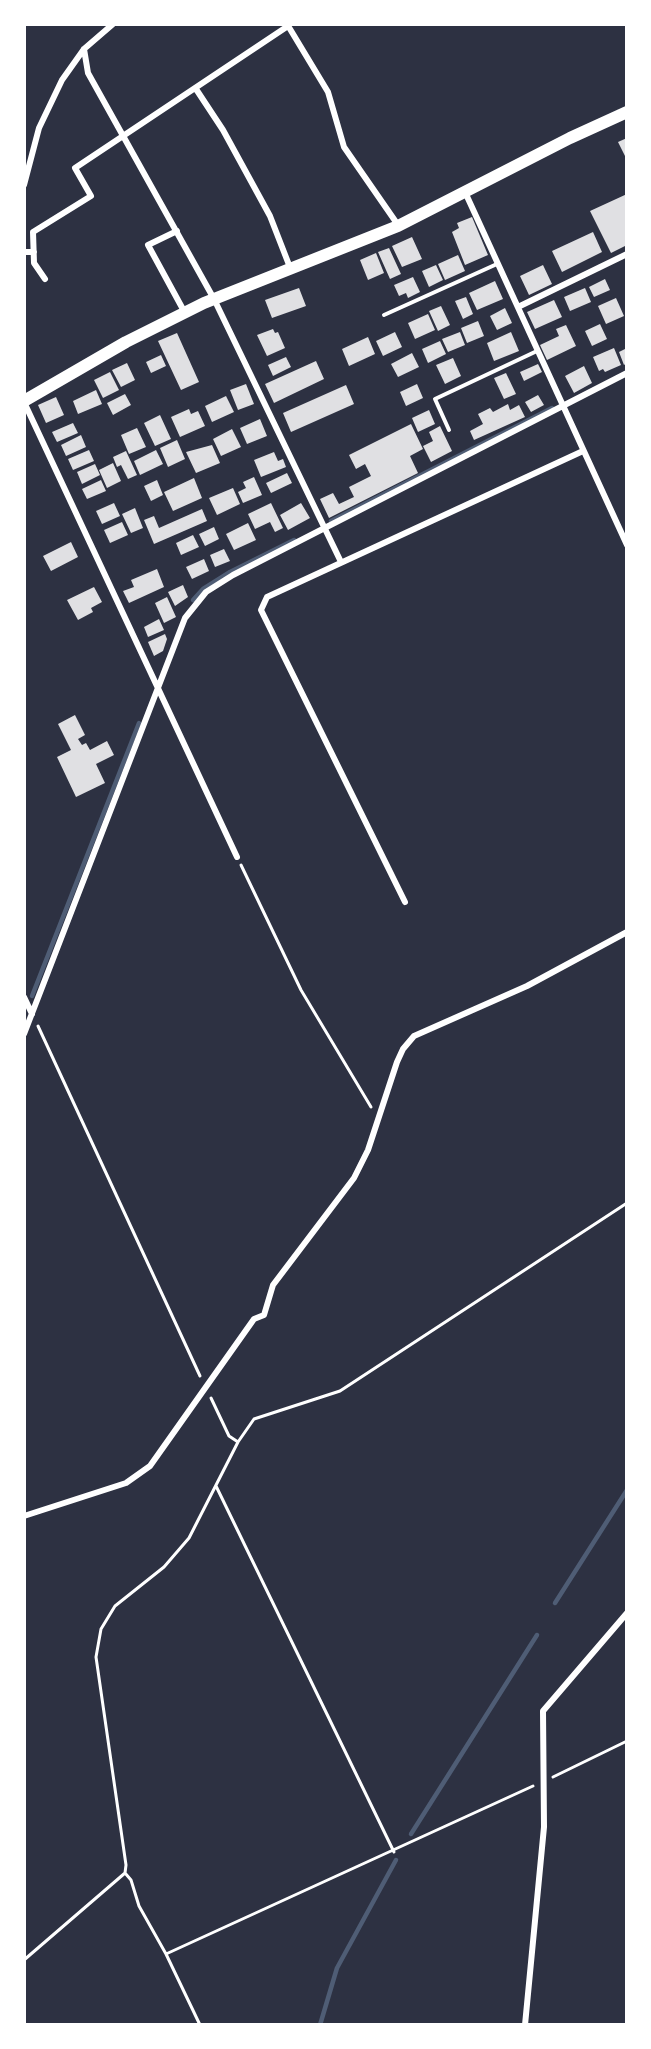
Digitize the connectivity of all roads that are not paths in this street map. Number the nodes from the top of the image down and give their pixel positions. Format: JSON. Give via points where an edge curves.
{"nodes":[{"id":1,"x":112,"y":24,"type":"edge"},
{"id":2,"x":287,"y":25,"type":"edge"},
{"id":3,"x":84,"y":49,"type":"junction"},
{"id":4,"x":196,"y":89,"type":"junction"},
{"id":5,"x":627,"y":112,"type":"edge"},
{"id":6,"x":124,"y":137,"type":"junction"},
{"id":7,"x":24,"y":185,"type":"edge"},
{"id":8,"x":465,"y":192,"type":"junction"},
{"id":9,"x":398,"y":226,"type":"junction"},
{"id":10,"x":177,"y":231,"type":"junction"},
{"id":11,"x":24,"y":252,"type":"edge"},
{"id":12,"x":34,"y":252,"type":"junction"},
{"id":13,"x":627,"y":254,"type":"edge"},
{"id":14,"x":498,"y":263,"type":"junction"},
{"id":15,"x":291,"y":271,"type":"junction"},
{"id":16,"x":45,"y":279,"type":"dead end"},
{"id":17,"x":214,"y":299,"type":"junction"},
{"id":18,"x":518,"y":307,"type":"junction"},
{"id":19,"x":185,"y":313,"type":"junction"},
{"id":20,"x":384,"y":315,"type":"dead end"},
{"id":21,"x":537,"y":351,"type":"junction"},
{"id":22,"x":627,"y":373,"type":"edge"},
{"id":23,"x":24,"y":401,"type":"edge"},
{"id":24,"x":563,"y":407,"type":"junction"},
{"id":25,"x":449,"y":430,"type":"dead end"},
{"id":26,"x":583,"y":451,"type":"junction"},
{"id":27,"x":327,"y":529,"type":"junction"},
{"id":28,"x":627,"y":545,"type":"edge"},
{"id":29,"x":341,"y":562,"type":"junction"},
{"id":30,"x":158,"y":689,"type":"junction"},
{"id":31,"x":237,"y":856,"type":"road end"},
{"id":32,"x":405,"y":902,"type":"dead end"},
{"id":33,"x":627,"y":932,"type":"edge"},
{"id":34,"x":24,"y":997,"type":"edge"},
{"id":35,"x":32,"y":1014,"type":"junction"},
{"id":36,"x":24,"y":1034,"type":"edge"},
{"id":37,"x":24,"y":1516,"type":"edge"},
{"id":38,"x":627,"y":1613,"type":"edge"},
{"id":39,"x":525,"y":2025,"type":"edge"}],
"edges":[{"from":1,"to":3,"type":"street"},
{"from":2,"to":4,"type":"street"},
{"from":2,"to":9,"type":"street","via":[[328,92],[344,147]]},
{"from":3,"to":6,"type":"street","via":[[88,73]]},
{"from":3,"to":7,"type":"street","via":[[62,80],[39,128]]},
{"from":4,"to":6,"type":"street"},
{"from":4,"to":15,"type":"street","via":[[270,216]]},
{"from":5,"to":8,"type":"main road"},
{"from":6,"to":10,"type":"street"},
{"from":6,"to":12,"type":"street","via":[[75,168],[91,196],[33,232]]},
{"from":8,"to":9,"type":"main road"},
{"from":8,"to":14,"type":"street"},
{"from":9,"to":15,"type":"main road"},
{"from":10,"to":17,"type":"street"},
{"from":10,"to":19,"type":"street","via":[[148,245]]},
{"from":11,"to":12,"type":"street"},
{"from":12,"to":16,"type":"street","via":[[34,262]]},
{"from":13,"to":18,"type":"street"},
{"from":14,"to":18,"type":"street"},
{"from":14,"to":20,"type":"lane"},
{"from":15,"to":17,"type":"main road"},
{"from":17,"to":19,"type":"main road"},
{"from":17,"to":27,"type":"street"},
{"from":18,"to":21,"type":"street"},
{"from":19,"to":23,"type":"main road"},
{"from":21,"to":24,"type":"street"},
{"from":21,"to":25,"type":"lane","via":[[435,399]]},
{"from":22,"to":24,"type":"street"},
{"from":23,"to":30,"type":"street"},
{"from":24,"to":26,"type":"street"},
{"from":24,"to":27,"type":"street"},
{"from":26,"to":28,"type":"street"},
{"from":26,"to":29,"type":"street"},
{"from":27,"to":29,"type":"street"},
{"from":27,"to":30,"type":"street","via":[[206,592],[185,618]]},
{"from":29,"to":32,"type":"street","via":[[267,597],[261,610]]},
{"from":30,"to":31,"type":"street"},
{"from":30,"to":35,"type":"street"},
{"from":33,"to":37,"type":"street","via":[[526,986],[414,1036],[397,1062],[368,1150],[354,1178],[273,1285],[264,1315],[254,1319],[150,1466],[126,1483]]},
{"from":34,"to":35,"type":"street"},
{"from":35,"to":36,"type":"street"},
{"from":38,"to":39,"type":"street","via":[[543,1711],[543,1827]]}]}
